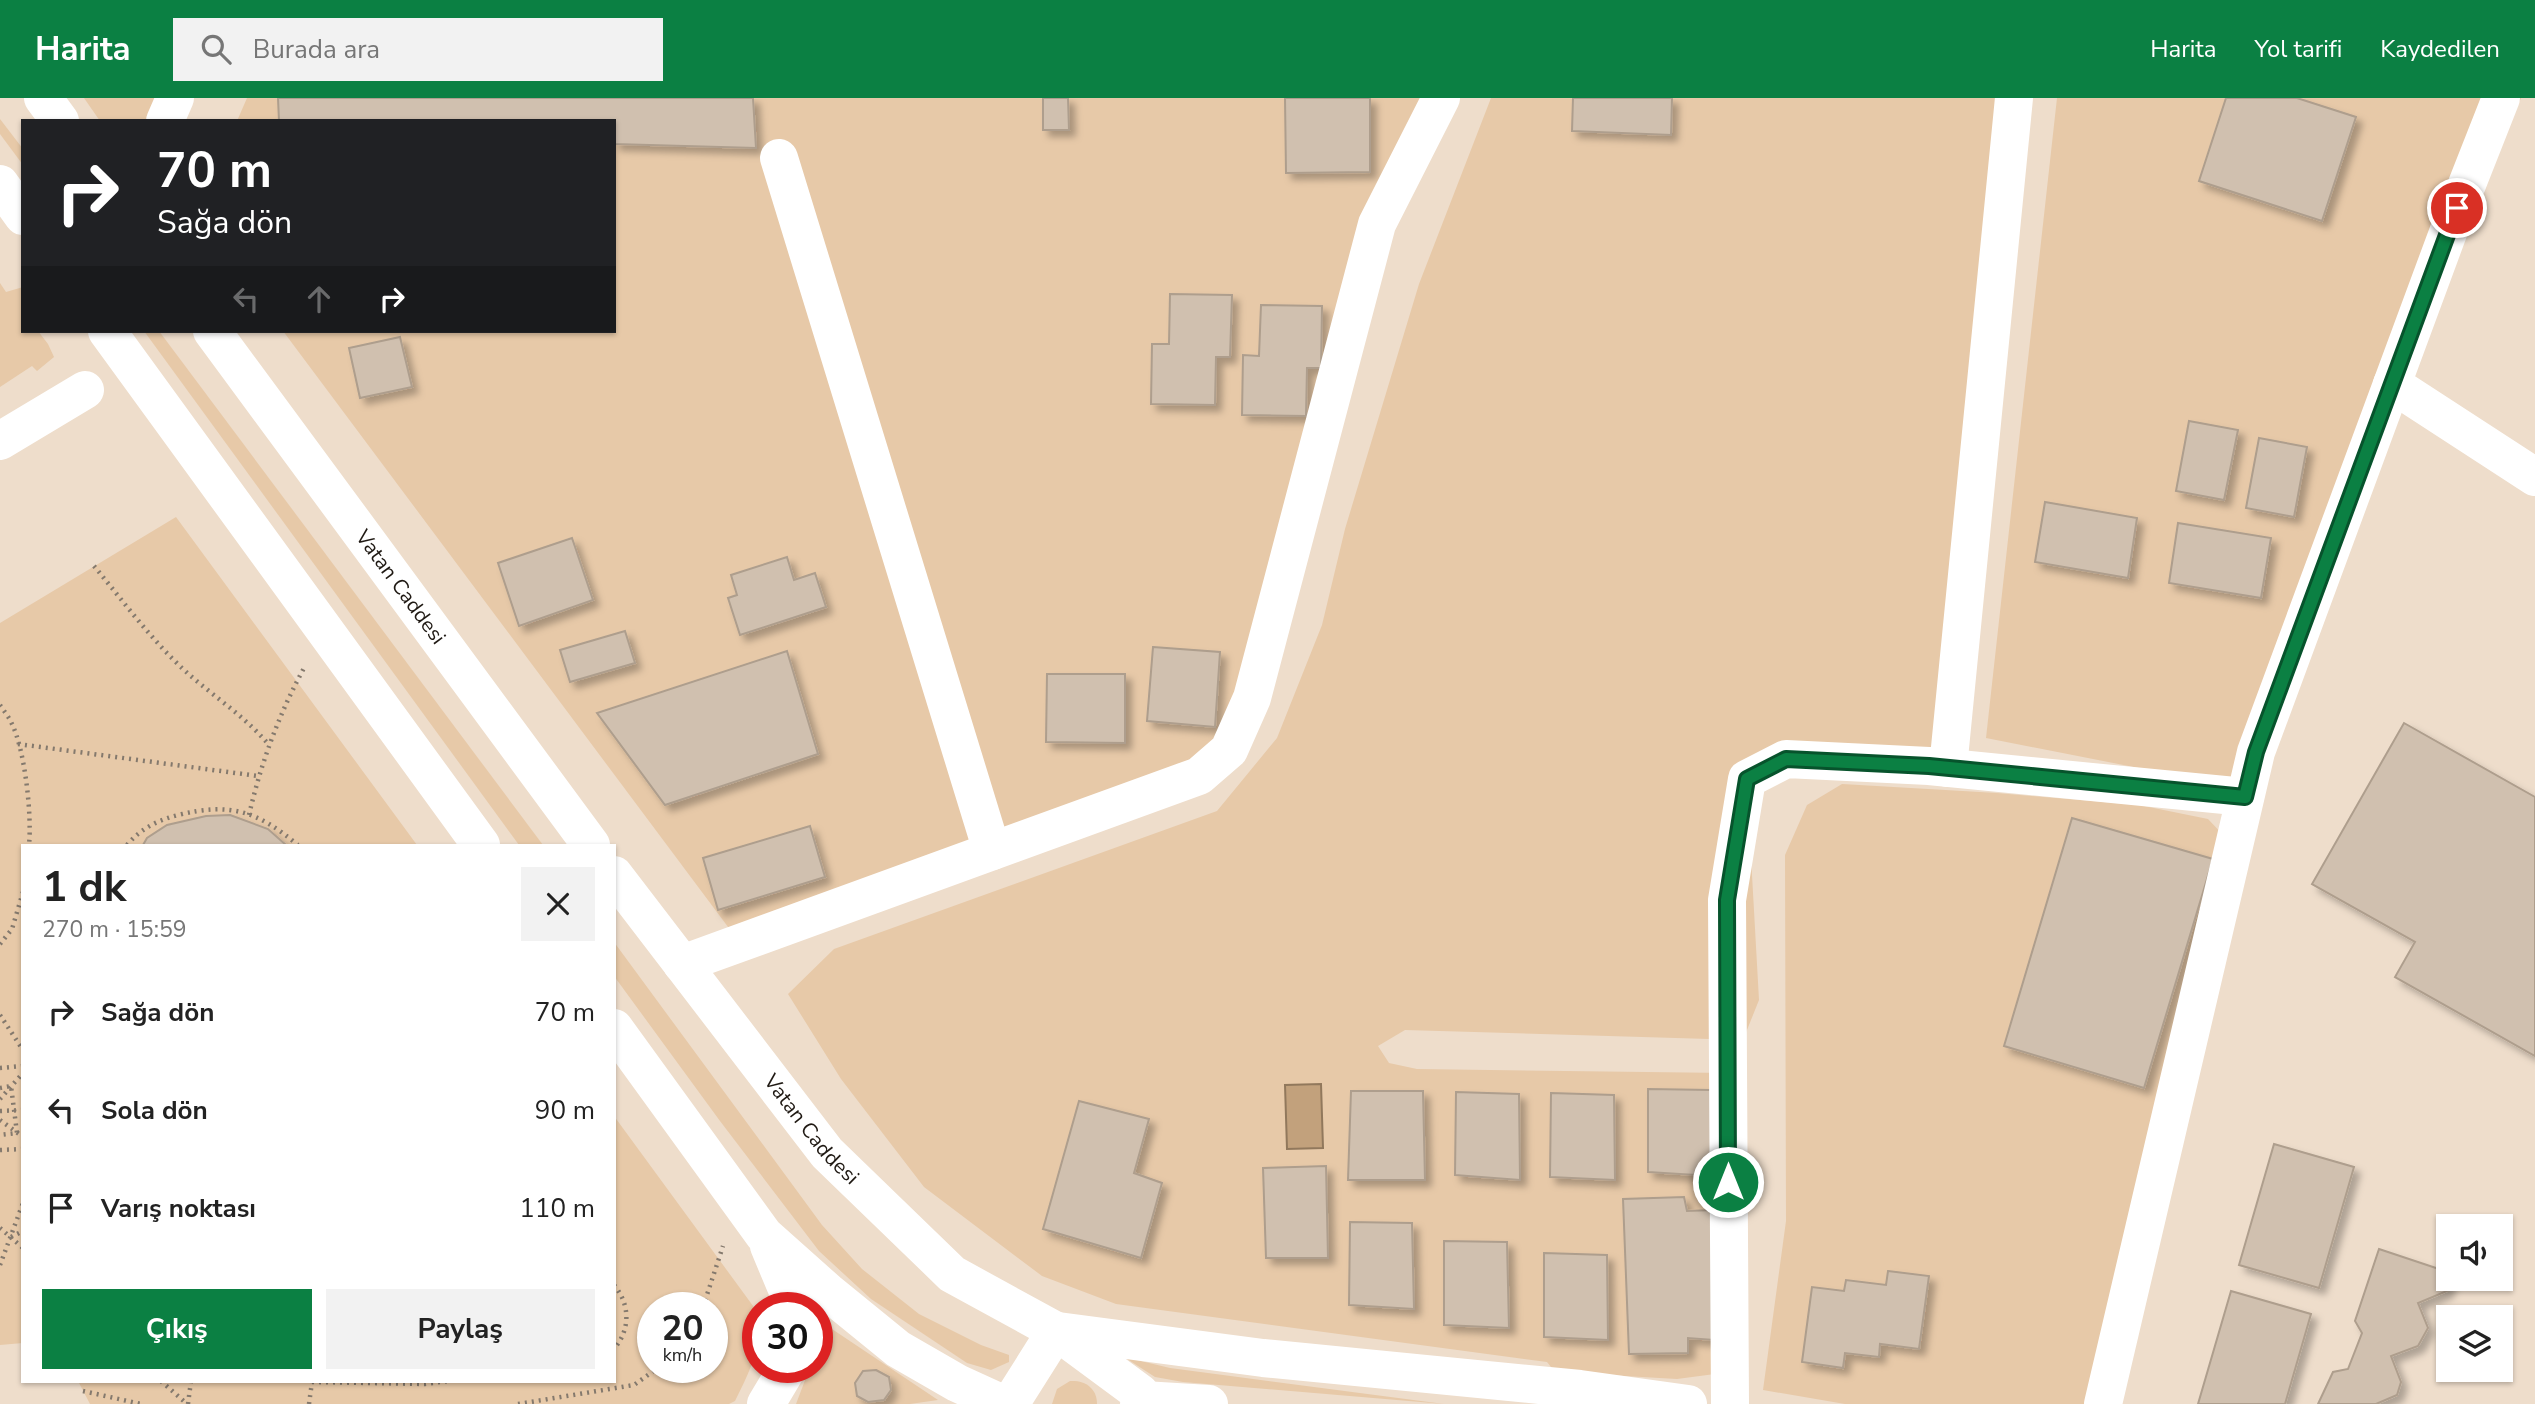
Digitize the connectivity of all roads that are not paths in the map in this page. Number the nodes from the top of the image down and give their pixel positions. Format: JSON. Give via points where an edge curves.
{"nodes":[{"id":1,"x":43,"y":98,"type":"edge"},
{"id":2,"x":175,"y":98,"type":"edge"},
{"id":3,"x":1441,"y":98,"type":"edge"},
{"id":4,"x":2014,"y":98,"type":"edge"},
{"id":5,"x":2501,"y":98,"type":"edge"},
{"id":6,"x":59,"y":119,"type":"edge"},
{"id":7,"x":166,"y":119,"type":"edge"},
{"id":8,"x":779,"y":158,"type":"dead end"},
{"id":9,"x":0,"y":184,"type":"edge"},
{"id":10,"x":21,"y":213,"type":"edge"},
{"id":11,"x":108,"y":333,"type":"edge"},
{"id":12,"x":213,"y":333,"type":"edge"},
{"id":13,"x":2392,"y":384,"type":"junction"},
{"id":14,"x":85,"y":390,"type":"dead end"},
{"id":15,"x":0,"y":441,"type":"edge"},
{"id":16,"x":2535,"y":477,"type":"edge"},
{"id":17,"x":1948,"y":768,"type":"junction"},
{"id":18,"x":2245,"y":797,"type":"junction"},
{"id":19,"x":480,"y":844,"type":"edge"},
{"id":20,"x":590,"y":844,"type":"edge"},
{"id":21,"x":992,"y":851,"type":"junction"},
{"id":22,"x":616,"y":878,"type":"edge"},
{"id":23,"x":682,"y":964,"type":"junction"},
{"id":24,"x":616,"y":1031,"type":"edge"},
{"id":25,"x":764,"y":1234,"type":"junction"},
{"id":26,"x":788,"y":1292,"type":"edge"},
{"id":27,"x":1056,"y":1331,"type":"junction"},
{"id":28,"x":778,"y":1383,"type":"edge"},
{"id":29,"x":1143,"y":1403,"type":"edge"},
{"id":30,"x":766,"y":1404,"type":"edge"},
{"id":31,"x":1003,"y":1404,"type":"edge"},
{"id":32,"x":1010,"y":1404,"type":"edge"},
{"id":33,"x":1209,"y":1404,"type":"edge"},
{"id":34,"x":1688,"y":1404,"type":"edge"},
{"id":35,"x":1730,"y":1404,"type":"edge"},
{"id":36,"x":2103,"y":1404,"type":"edge"}],
"edges":[{"from":1,"to":6,"type":"street"},
{"from":2,"to":7,"type":"street"},
{"from":3,"to":21,"type":"street","via":[[1377,224],[1252,698],[1229,750],[1199,776]]},
{"from":4,"to":17,"type":"street"},
{"from":5,"to":13,"type":"street"},
{"from":8,"to":21,"type":"street"},
{"from":9,"to":10,"type":"street"},
{"from":11,"to":19,"type":"street"},
{"from":12,"to":20,"type":"street","name":"Vatan Caddesi"},
{"from":13,"to":16,"type":"street"},
{"from":13,"to":18,"type":"street","via":[[2256,752]]},
{"from":14,"to":15,"type":"street"},
{"from":17,"to":18,"type":"street"},
{"from":17,"to":35,"type":"street","via":[[1786,759],[1747,779],[1727,900]]},
{"from":18,"to":36,"type":"street"},
{"from":21,"to":23,"type":"street"},
{"from":22,"to":23,"type":"street","name":"Vatan Caddesi"},
{"from":23,"to":27,"type":"street","name":"Vatan Caddesi","via":[[827,1153],[952,1274]]},
{"from":24,"to":25,"type":"street"},
{"from":25,"to":26,"type":"street"},
{"from":25,"to":31,"type":"street","via":[[898,1349]]},
{"from":27,"to":29,"type":"street","via":[[1140,1393]]},
{"from":27,"to":32,"type":"street"},
{"from":27,"to":34,"type":"street"},
{"from":28,"to":30,"type":"street"},
{"from":29,"to":33,"type":"street"}]}
